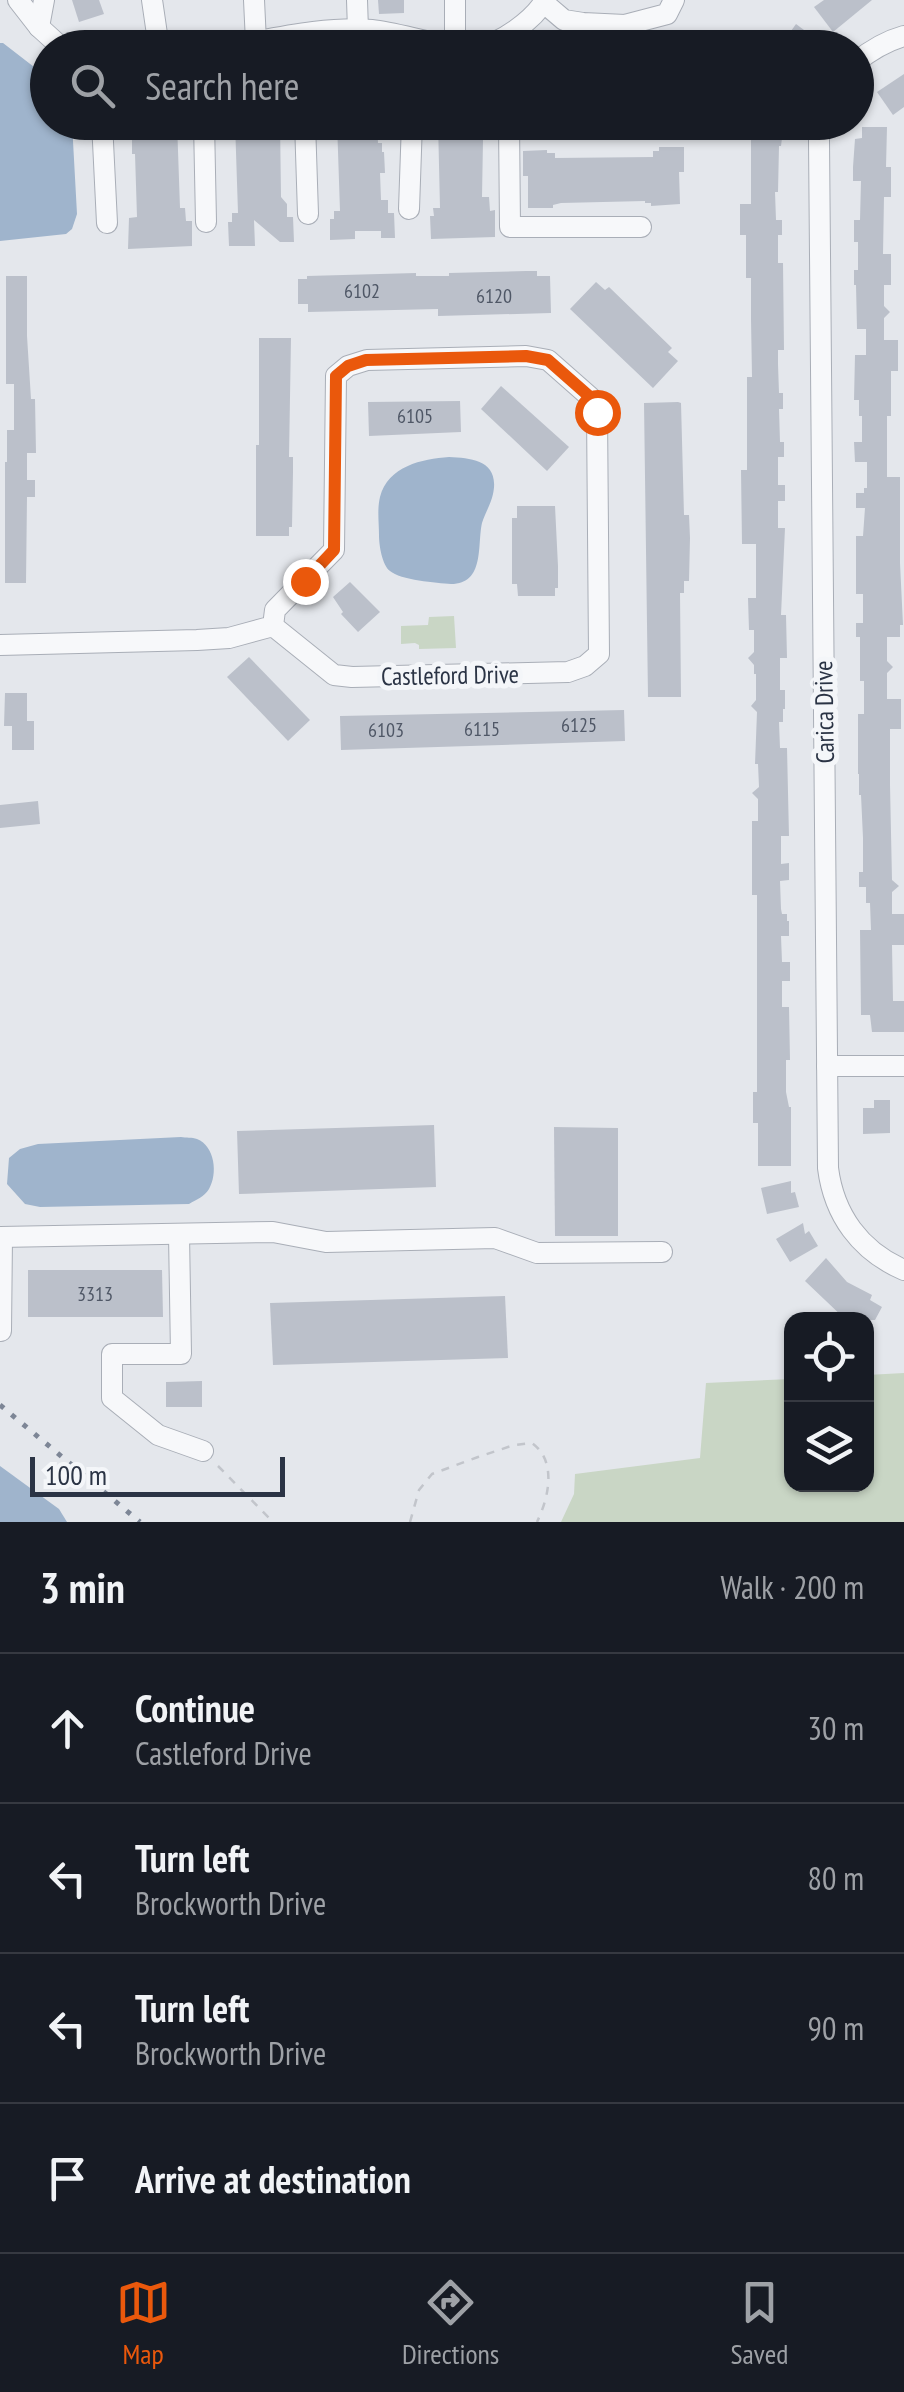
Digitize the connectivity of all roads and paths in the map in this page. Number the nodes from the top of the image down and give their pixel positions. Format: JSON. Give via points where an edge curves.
{"nodes":[{"id":1,"x":18,"y":0,"type":"edge"},
{"id":2,"x":44,"y":0,"type":"edge"},
{"id":3,"x":152,"y":0,"type":"edge"},
{"id":4,"x":254,"y":0,"type":"edge"},
{"id":5,"x":357,"y":0,"type":"edge"},
{"id":6,"x":455,"y":0,"type":"edge"},
{"id":7,"x":674,"y":0,"type":"edge"},
{"id":8,"x":0,"y":7,"type":"edge"},
{"id":9,"x":539,"y":7,"type":"edge"},
{"id":10,"x":39,"y":26,"type":"junction"},
{"id":11,"x":43,"y":30,"type":"edge"},
{"id":12,"x":156,"y":30,"type":"edge"},
{"id":13,"x":255,"y":30,"type":"edge"},
{"id":14,"x":358,"y":30,"type":"edge"},
{"id":15,"x":456,"y":30,"type":"edge"},
{"id":16,"x":519,"y":30,"type":"edge"},
{"id":17,"x":904,"y":36,"type":"edge"},
{"id":18,"x":874,"y":50,"type":"edge"},
{"id":19,"x":103,"y":140,"type":"edge"},
{"id":20,"x":204,"y":140,"type":"edge"},
{"id":21,"x":306,"y":140,"type":"edge"},
{"id":22,"x":411,"y":140,"type":"edge"},
{"id":23,"x":509,"y":140,"type":"edge"},
{"id":24,"x":818,"y":140,"type":"edge"},
{"id":25,"x":409,"y":209,"type":"dead end"},
{"id":26,"x":308,"y":214,"type":"dead end"},
{"id":27,"x":206,"y":222,"type":"dead end"},
{"id":28,"x":107,"y":223,"type":"dead end"},
{"id":29,"x":641,"y":227,"type":"dead end"},
{"id":30,"x":273,"y":626,"type":"junction"},
{"id":31,"x":0,"y":645,"type":"edge"},
{"id":32,"x":827,"y":1066,"type":"junction"},
{"id":33,"x":904,"y":1066,"type":"edge"},
{"id":34,"x":179,"y":1234,"type":"junction"},
{"id":35,"x":1,"y":1237,"type":"edge"},
{"id":36,"x":662,"y":1252,"type":"dead end"},
{"id":37,"x":904,"y":1270,"type":"edge"},
{"id":38,"x":1,"y":1331,"type":"edge"},
{"id":39,"x":203,"y":1451,"type":"joint"},
{"id":40,"x":273,"y":1522,"type":"edge"},
{"id":41,"x":410,"y":1522,"type":"edge"},
{"id":42,"x":537,"y":1522,"type":"edge"}],
"edges":[{"from":1,"to":10,"type":"street"},
{"from":2,"to":10,"type":"street"},
{"from":3,"to":12,"type":"street"},
{"from":4,"to":13,"type":"street"},
{"from":5,"to":14,"type":"street"},
{"from":6,"to":15,"type":"street"},
{"from":7,"to":9,"type":"street","via":[[667,14],[625,26],[564,20]]},
{"from":8,"to":10,"type":"street"},
{"from":9,"to":16,"type":"street"},
{"from":10,"to":11,"type":"street"},
{"from":17,"to":18,"type":"street"},
{"from":19,"to":28,"type":"street"},
{"from":20,"to":27,"type":"street"},
{"from":21,"to":26,"type":"street"},
{"from":22,"to":25,"type":"street"},
{"from":23,"to":29,"type":"street","via":[[510,226]]},
{"from":24,"to":32,"type":"street","name":"Carica Drive"},
{"from":30,"to":30,"type":"street","name":"Castleford Drive","via":[[275,610],[334,550],[336,376],[348,366],[526,356],[548,360],[590,397],[597,412],[599,654],[585,666],[568,672],[352,677],[334,674]]},
{"from":30,"to":31,"type":"street","via":[[228,638]]},
{"from":32,"to":33,"type":"street"},
{"from":32,"to":37,"type":"street","name":"Carica Drive","via":[[828,1168],[836,1202],[863,1244]]},
{"from":34,"to":35,"type":"street"},
{"from":34,"to":36,"type":"street","via":[[273,1232],[326,1242],[495,1238],[536,1254]]},
{"from":34,"to":39,"type":"street","via":[[181,1354],[112,1354],[112,1398],[158,1435]]},
{"from":35,"to":38,"type":"street"},
{"from":39,"to":40,"type":"path"},
{"from":41,"to":42,"type":"path","via":[[419,1490],[432,1474],[532,1443],[544,1451],[549,1472]]}]}
